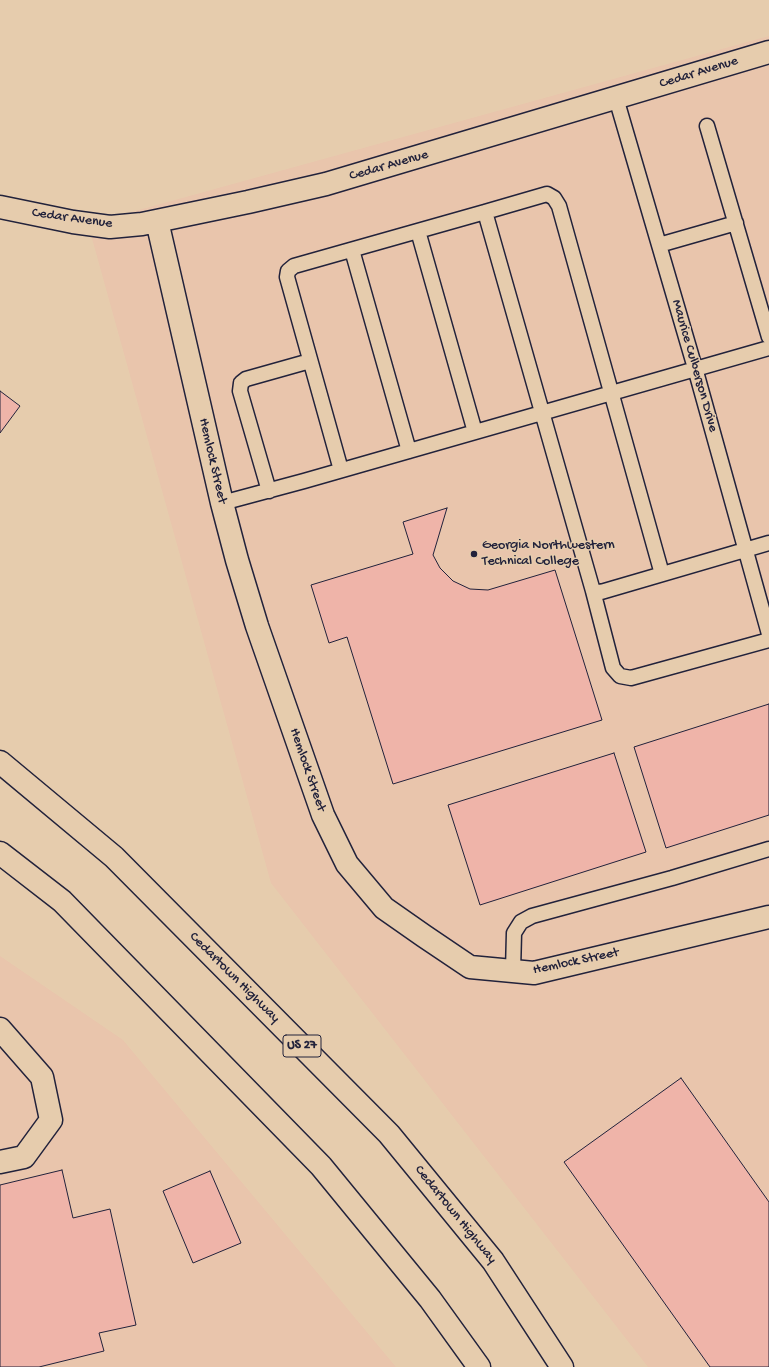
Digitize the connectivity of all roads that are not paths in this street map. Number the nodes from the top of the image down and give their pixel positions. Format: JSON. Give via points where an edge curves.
{"nodes":[{"id":1,"x":769,"y":52,"type":"edge"},
{"id":2,"x":616,"y":98,"type":"junction"},
{"id":3,"x":707,"y":126,"type":"dead end"},
{"id":4,"x":0,"y":207,"type":"edge"},
{"id":5,"x":485,"y":212,"type":"junction"},
{"id":6,"x":157,"y":221,"type":"junction"},
{"id":7,"x":736,"y":223,"type":"junction"},
{"id":8,"x":418,"y":231,"type":"junction"},
{"id":9,"x":659,"y":245,"type":"junction"},
{"id":10,"x":352,"y":250,"type":"junction"},
{"id":11,"x":769,"y":337,"type":"edge"},
{"id":12,"x":769,"y":348,"type":"edge"},
{"id":13,"x":310,"y":360,"type":"junction"},
{"id":14,"x":695,"y":368,"type":"junction"},
{"id":15,"x":612,"y":392,"type":"junction"},
{"id":16,"x":541,"y":413,"type":"junction"},
{"id":17,"x":475,"y":432,"type":"junction"},
{"id":18,"x":409,"y":451,"type":"junction"},
{"id":19,"x":341,"y":470,"type":"junction"},
{"id":20,"x":269,"y":490,"type":"junction"},
{"id":21,"x":222,"y":503,"type":"junction"},
{"id":22,"x":769,"y":543,"type":"edge"},
{"id":23,"x":746,"y":550,"type":"junction"},
{"id":24,"x":662,"y":574,"type":"junction"},
{"id":25,"x":593,"y":591,"type":"junction"},
{"id":26,"x":769,"y":634,"type":"edge"},
{"id":27,"x":769,"y":640,"type":"edge"},
{"id":28,"x":0,"y":762,"type":"edge"},
{"id":29,"x":769,"y":849,"type":"edge"},
{"id":30,"x":0,"y":853,"type":"edge"},
{"id":31,"x":769,"y":917,"type":"edge"},
{"id":32,"x":514,"y":971,"type":"junction"},
{"id":33,"x":0,"y":1029,"type":"edge"},
{"id":34,"x":0,"y":1162,"type":"edge"},
{"id":35,"x":479,"y":1367,"type":"edge"},
{"id":36,"x":562,"y":1367,"type":"edge"}],
"edges":[{"from":1,"to":2,"type":"main road","name":"Cedar Avenue"},
{"from":2,"to":6,"type":"main road","name":"Cedar Avenue","via":[[326,184]]},
{"from":2,"to":9,"type":"lane","name":"Maurice Culberson Drive"},
{"from":3,"to":7,"type":"lane"},
{"from":4,"to":6,"type":"main road","name":"Cedar Avenue","via":[[110,227]]},
{"from":5,"to":8,"type":"lane"},
{"from":5,"to":15,"type":"lane","via":[[547,194],[554,198],[559,206]]},
{"from":5,"to":16,"type":"lane"},
{"from":6,"to":21,"type":"main road","name":"Hemlock Street"},
{"from":7,"to":9,"type":"lane"},
{"from":7,"to":11,"type":"lane"},
{"from":8,"to":10,"type":"lane"},
{"from":8,"to":17,"type":"lane"},
{"from":9,"to":14,"type":"lane","name":"Maurice Culberson Drive"},
{"from":10,"to":13,"type":"lane","via":[[294,266],[288,271],[287,277]]},
{"from":10,"to":18,"type":"lane"},
{"from":12,"to":14,"type":"lane"},
{"from":13,"to":19,"type":"lane"},
{"from":13,"to":20,"type":"lane","via":[[246,379],[241,383],[240,391]]},
{"from":14,"to":15,"type":"lane"},
{"from":14,"to":23,"type":"lane","name":"Maurice Culberson Drive"},
{"from":15,"to":16,"type":"lane"},
{"from":15,"to":24,"type":"lane"},
{"from":16,"to":17,"type":"lane"},
{"from":16,"to":25,"type":"lane"},
{"from":17,"to":18,"type":"lane"},
{"from":18,"to":19,"type":"lane"},
{"from":19,"to":20,"type":"lane"},
{"from":20,"to":21,"type":"lane"},
{"from":21,"to":32,"type":"main road","name":"Hemlock Street","via":[[257,626],[323,815],[347,864],[384,908],[470,967]]},
{"from":22,"to":23,"type":"lane"},
{"from":23,"to":24,"type":"lane"},
{"from":23,"to":26,"type":"lane","name":"Maurice Culberson Drive"},
{"from":24,"to":25,"type":"lane","via":[[601,592]]},
{"from":25,"to":27,"type":"lane","via":[[613,668],[620,676],[631,678]]},
{"from":28,"to":36,"type":"main road","name":"Cedartown Highway","number":"US 27","via":[[114,857],[389,1134],[493,1261]]},
{"from":29,"to":32,"type":"lane","via":[[532,916],[520,922],[514,933]]},
{"from":30,"to":35,"type":"main road","via":[[62,901],[321,1166],[430,1299]]},
{"from":31,"to":32,"type":"main road","name":"Hemlock Street","via":[[534,973]]},
{"from":33,"to":34,"type":"main road","via":[[42,1077],[51,1120],[24,1157]]}]}
